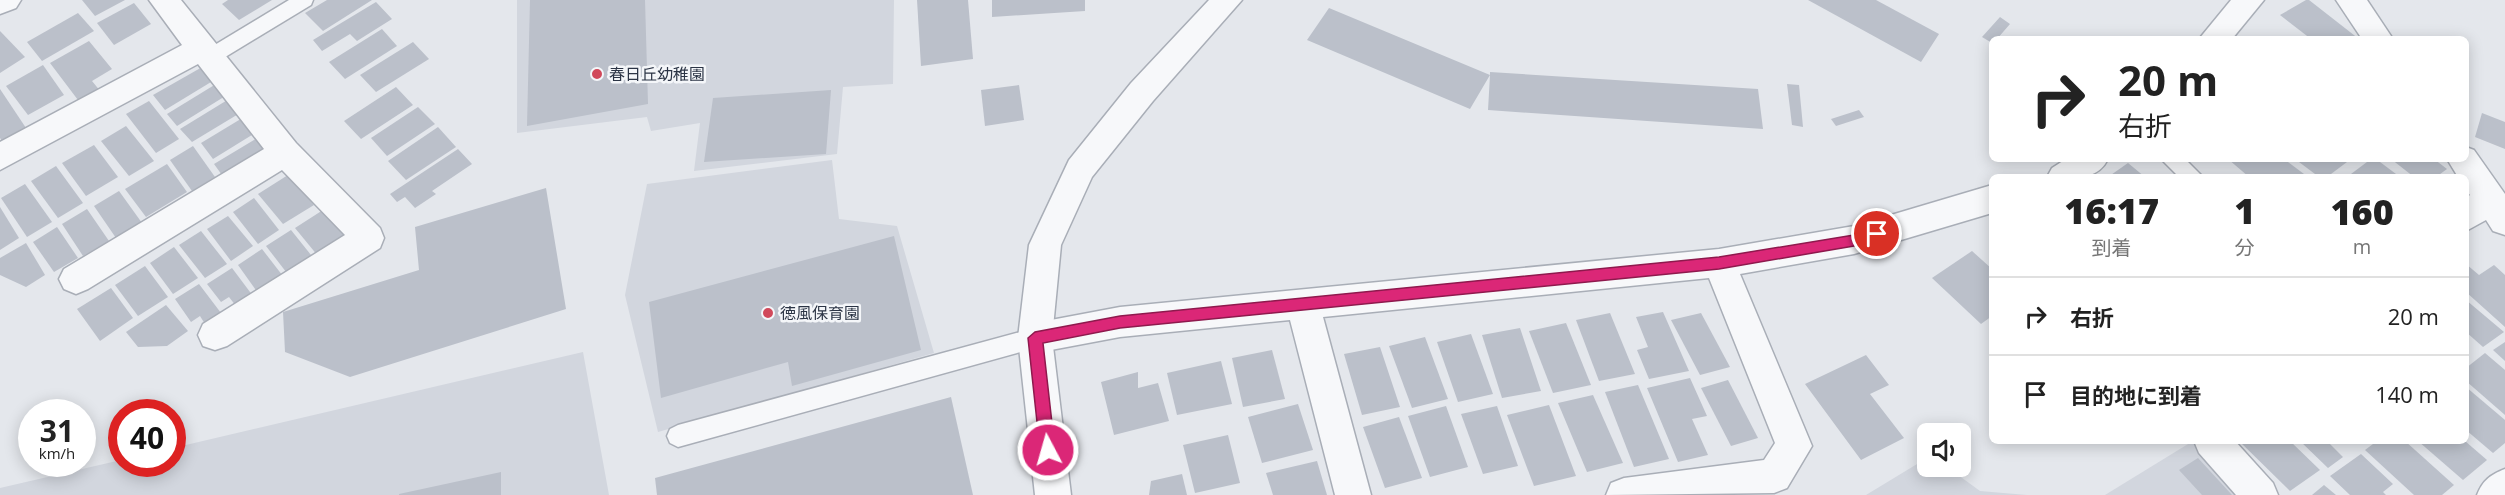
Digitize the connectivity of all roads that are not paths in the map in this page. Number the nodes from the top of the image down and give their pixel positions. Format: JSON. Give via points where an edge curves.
{"nodes":[{"id":1,"x":6,"y":0,"type":"edge"},
{"id":2,"x":164,"y":0,"type":"edge"},
{"id":3,"x":304,"y":0,"type":"edge"},
{"id":4,"x":1227,"y":0,"type":"edge"},
{"id":5,"x":2249,"y":0,"type":"edge"},
{"id":6,"x":2351,"y":0,"type":"edge"},
{"id":7,"x":0,"y":3,"type":"edge"},
{"id":8,"x":2217,"y":36,"type":"edge"},
{"id":9,"x":2376,"y":36,"type":"edge"},
{"id":10,"x":206,"y":53,"type":"junction"},
{"id":11,"x":285,"y":152,"type":"junction"},
{"id":12,"x":0,"y":157,"type":"edge"},
{"id":13,"x":2087,"y":162,"type":"edge"},
{"id":14,"x":2174,"y":162,"type":"edge"},
{"id":15,"x":2464,"y":162,"type":"edge"},
{"id":16,"x":2068,"y":174,"type":"edge"},
{"id":17,"x":2189,"y":174,"type":"edge"},
{"id":18,"x":1989,"y":200,"type":"edge"},
{"id":19,"x":2487,"y":212,"type":"edge"},
{"id":20,"x":1719,"y":263,"type":"junction"},
{"id":21,"x":76,"y":279,"type":"dead end"},
{"id":22,"x":1302,"y":303,"type":"junction"},
{"id":23,"x":215,"y":335,"type":"dead end"},
{"id":24,"x":1035,"y":338,"type":"junction"},
{"id":25,"x":678,"y":436,"type":"dead end"},
{"id":26,"x":2215,"y":444,"type":"edge"},
{"id":27,"x":2505,"y":486,"type":"edge"},
{"id":28,"x":1053,"y":495,"type":"edge"},
{"id":29,"x":1353,"y":495,"type":"edge"},
{"id":30,"x":1624,"y":495,"type":"edge"},
{"id":31,"x":2260,"y":495,"type":"edge"},
{"id":32,"x":2495,"y":495,"type":"edge"}],
"edges":[{"from":1,"to":7,"type":"street"},
{"from":2,"to":10,"type":"street"},
{"from":3,"to":10,"type":"lane"},
{"from":4,"to":24,"type":"street","via":[[1142,92],[1080,169],[1045,244]]},
{"from":5,"to":8,"type":"street"},
{"from":6,"to":9,"type":"street"},
{"from":10,"to":11,"type":"street"},
{"from":10,"to":12,"type":"street"},
{"from":11,"to":21,"type":"street"},
{"from":11,"to":23,"type":"street","via":[[368,238]]},
{"from":13,"to":16,"type":"street"},
{"from":14,"to":17,"type":"lane"},
{"from":15,"to":19,"type":"street"},
{"from":18,"to":20,"type":"street","via":[[1854,240]]},
{"from":20,"to":22,"type":"street"},
{"from":20,"to":30,"type":"street","via":[[1794,446],[1774,476]]},
{"from":22,"to":24,"type":"street","via":[[1120,322]]},
{"from":22,"to":29,"type":"street"},
{"from":24,"to":25,"type":"lane"},
{"from":24,"to":28,"type":"street"},
{"from":26,"to":31,"type":"street"},
{"from":27,"to":32,"type":"street"}]}
